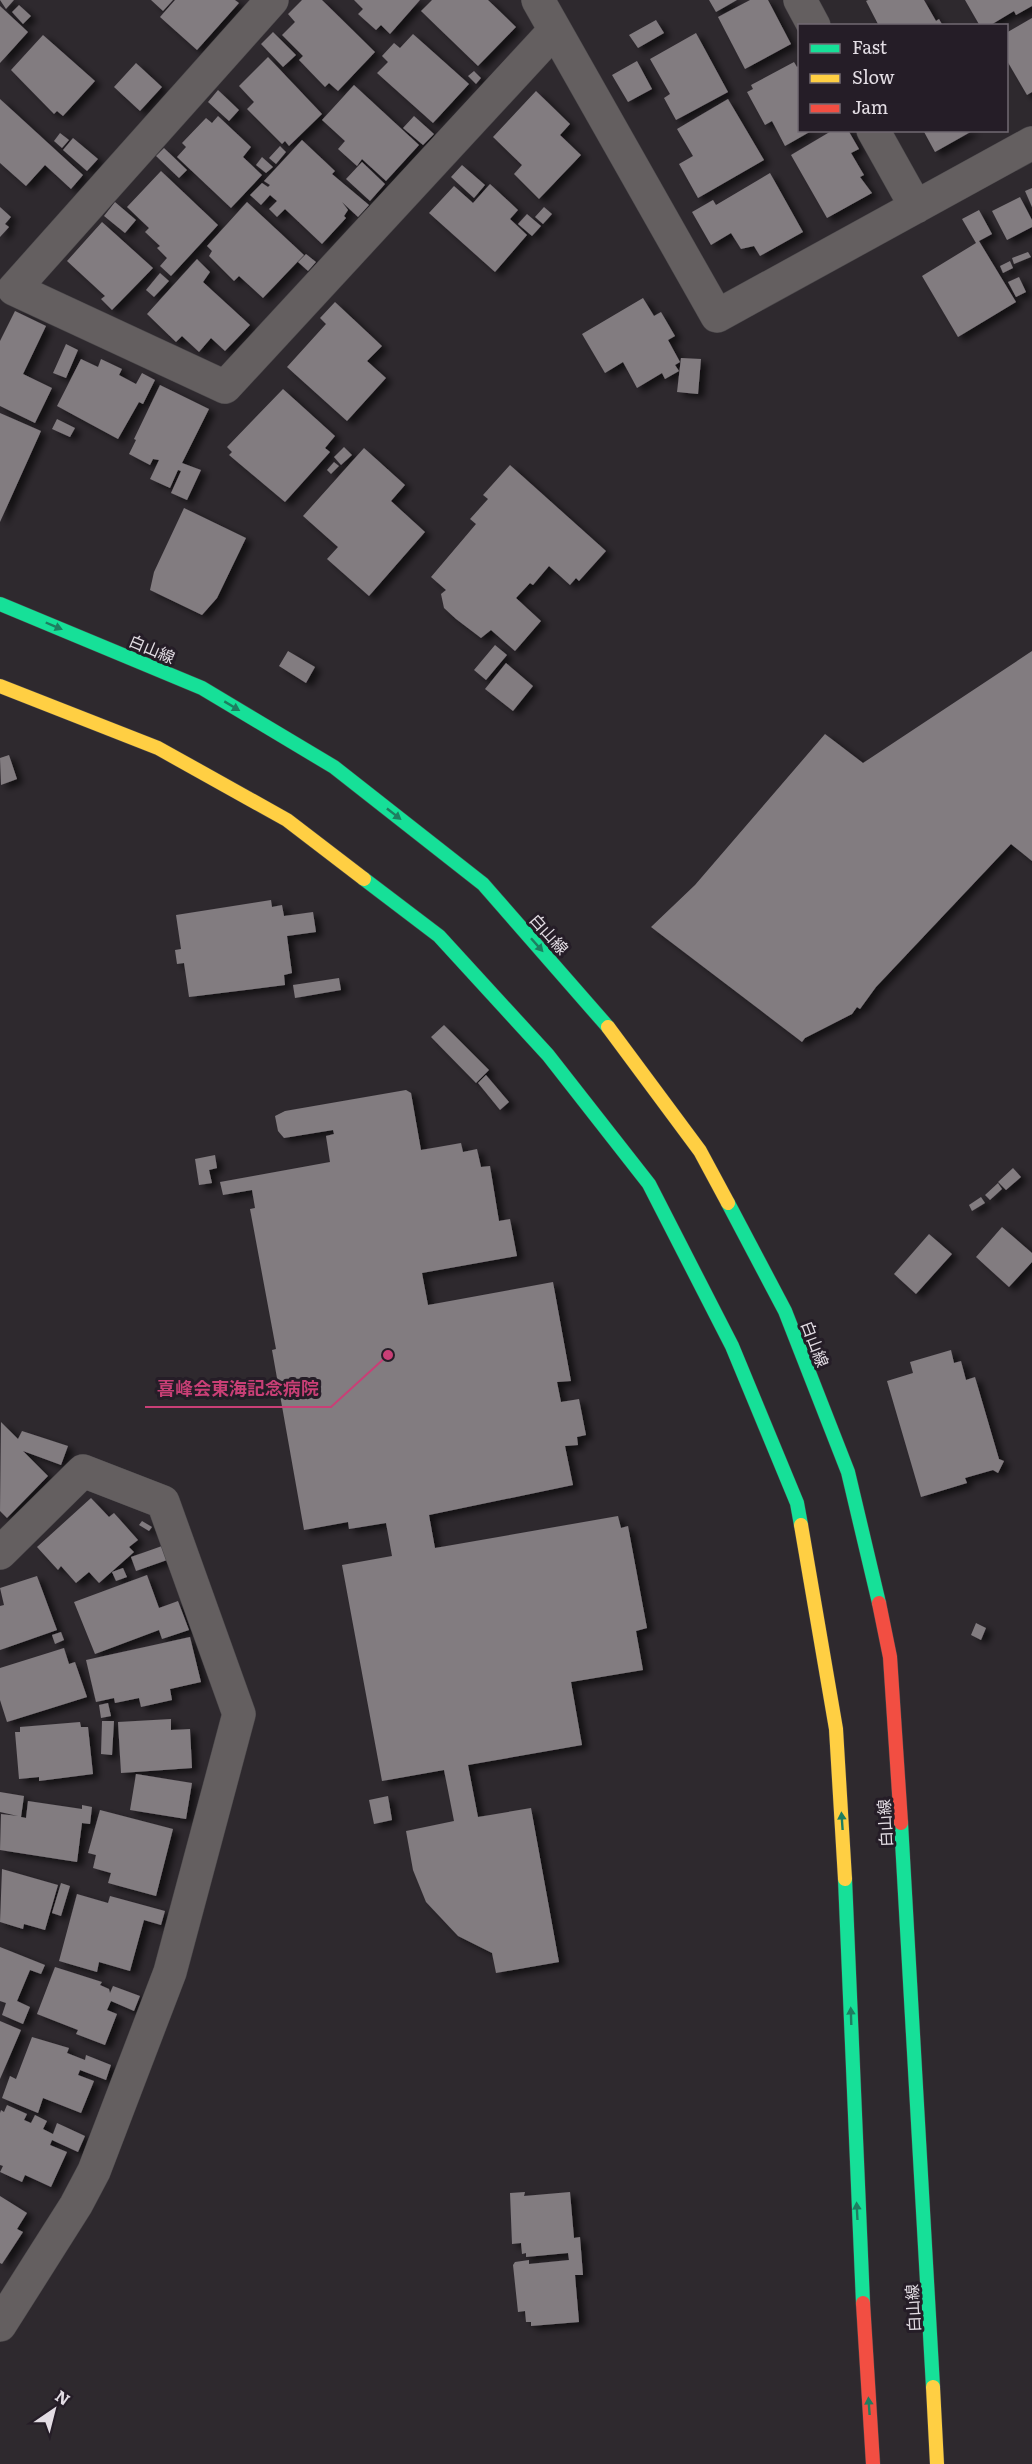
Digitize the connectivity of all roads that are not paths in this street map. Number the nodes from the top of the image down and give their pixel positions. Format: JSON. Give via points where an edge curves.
{"nodes":[{"id":1,"x":272,"y":0,"type":"edge"},
{"id":2,"x":538,"y":0,"type":"edge"},
{"id":3,"x":800,"y":0,"type":"edge"},
{"id":4,"x":813,"y":24,"type":"edge"},
{"id":5,"x":555,"y":30,"type":"junction"},
{"id":6,"x":874,"y":132,"type":"edge"},
{"id":7,"x":1032,"y":143,"type":"edge"},
{"id":8,"x":916,"y":207,"type":"junction"},
{"id":9,"x":0,"y":604,"type":"edge"},
{"id":10,"x":0,"y":686,"type":"edge"},
{"id":11,"x":0,"y":1553,"type":"edge"},
{"id":12,"x":0,"y":2325,"type":"edge"},
{"id":13,"x":873,"y":2464,"type":"edge"},
{"id":14,"x":937,"y":2464,"type":"edge"}],
"edges":[{"from":1,"to":5,"type":"street","via":[[14,289],[225,387]]},
{"from":2,"to":5,"type":"street"},
{"from":3,"to":4,"type":"street"},
{"from":5,"to":8,"type":"street","via":[[717,316]]},
{"from":6,"to":8,"type":"street"},
{"from":7,"to":8,"type":"street"},
{"from":9,"to":14,"type":"street","name":"白山線","one_way":true,"via":[[202,688],[334,767],[483,884],[595,1010],[700,1151],[785,1311],[848,1472],[890,1657]]},
{"from":13,"to":10,"type":"street","one_way":true,"via":[[857,2209],[849,1939],[836,1729],[797,1503],[732,1346],[648,1184],[548,1055],[439,936],[287,820],[158,748]]},
{"from":11,"to":12,"type":"street","via":[[83,1471],[163,1502],[239,1714],[171,1971],[94,2171]]}]}
